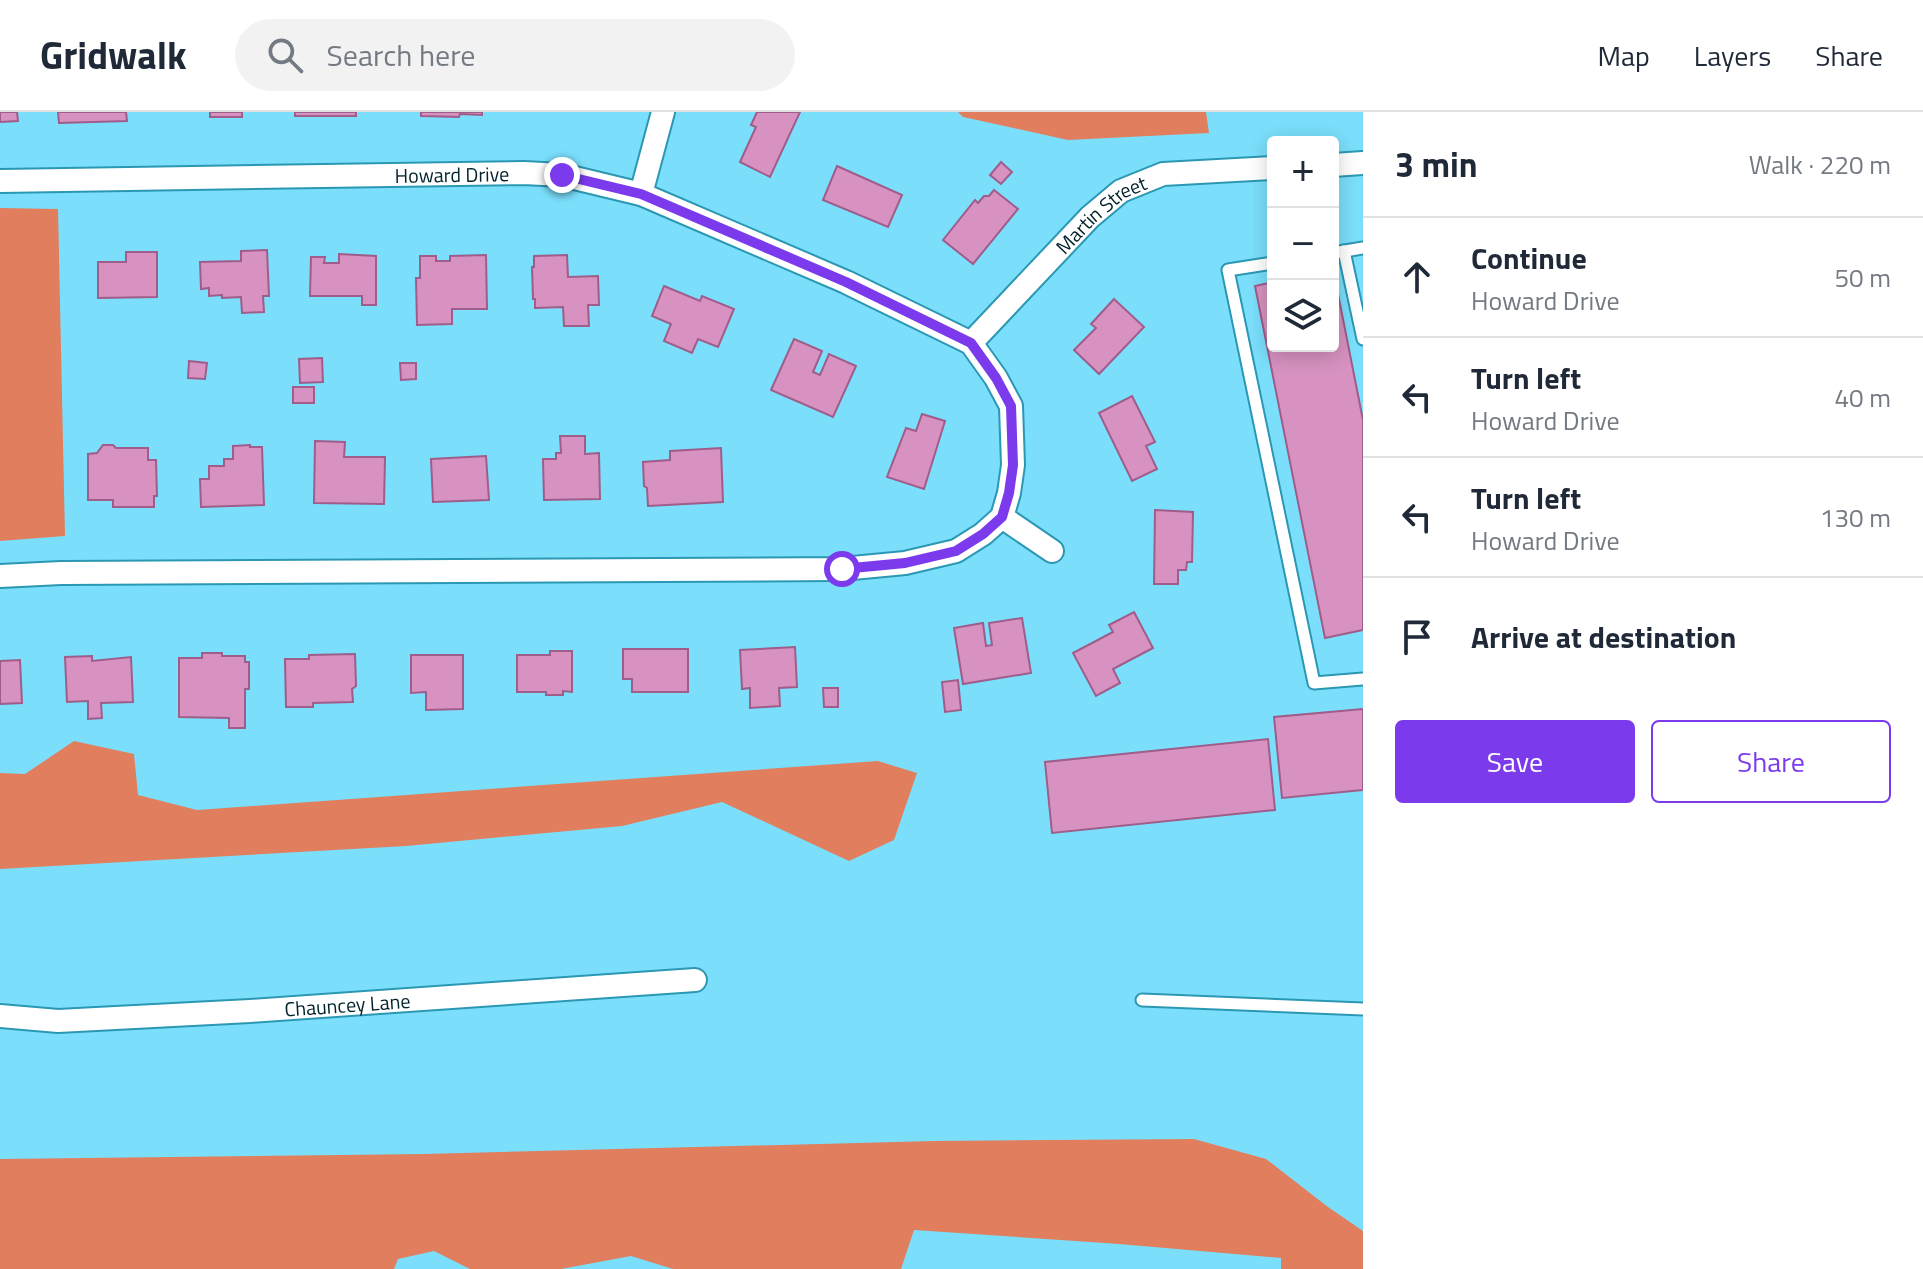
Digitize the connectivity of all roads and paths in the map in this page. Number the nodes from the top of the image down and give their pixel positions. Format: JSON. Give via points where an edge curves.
{"nodes":[{"id":1,"x":663,"y":112,"type":"edge"},
{"id":2,"x":1363,"y":163,"type":"edge"},
{"id":3,"x":1339,"y":165,"type":"edge"},
{"id":4,"x":1267,"y":168,"type":"edge"},
{"id":5,"x":0,"y":181,"type":"edge"},
{"id":6,"x":641,"y":194,"type":"junction"},
{"id":7,"x":1363,"y":248,"type":"edge"},
{"id":8,"x":1339,"y":252,"type":"edge"},
{"id":9,"x":1267,"y":264,"type":"edge"},
{"id":10,"x":1363,"y":339,"type":"edge"},
{"id":11,"x":971,"y":343,"type":"junction"},
{"id":12,"x":1002,"y":517,"type":"junction"},
{"id":13,"x":1052,"y":551,"type":"dead end"},
{"id":14,"x":0,"y":576,"type":"edge"},
{"id":15,"x":1363,"y":679,"type":"edge"},
{"id":16,"x":695,"y":980,"type":"dead end"},
{"id":17,"x":1142,"y":1000,"type":"dead end"},
{"id":18,"x":1363,"y":1009,"type":"edge"},
{"id":19,"x":0,"y":1016,"type":"edge"}],
"edges":[{"from":1,"to":6,"type":"street"},
{"from":2,"to":3,"type":"street"},
{"from":4,"to":11,"type":"street","name":"Martin Street","via":[[1163,174],[1121,191]]},
{"from":5,"to":6,"type":"street","name":"Howard Drive","via":[[524,173],[562,175]]},
{"from":6,"to":11,"type":"street","name":"Howard Drive","via":[[846,282]]},
{"from":7,"to":8,"type":"lane"},
{"from":8,"to":10,"type":"lane"},
{"from":9,"to":15,"type":"lane","via":[[1228,270],[1314,683]]},
{"from":11,"to":12,"type":"street","name":"Howard Drive","via":[[1011,406],[1013,465]]},
{"from":12,"to":13,"type":"street"},
{"from":12,"to":14,"type":"street","via":[[956,551],[842,569]]},
{"from":16,"to":19,"type":"street","name":"Chauncey Lane","via":[[58,1021]]},
{"from":17,"to":18,"type":"lane"}]}
